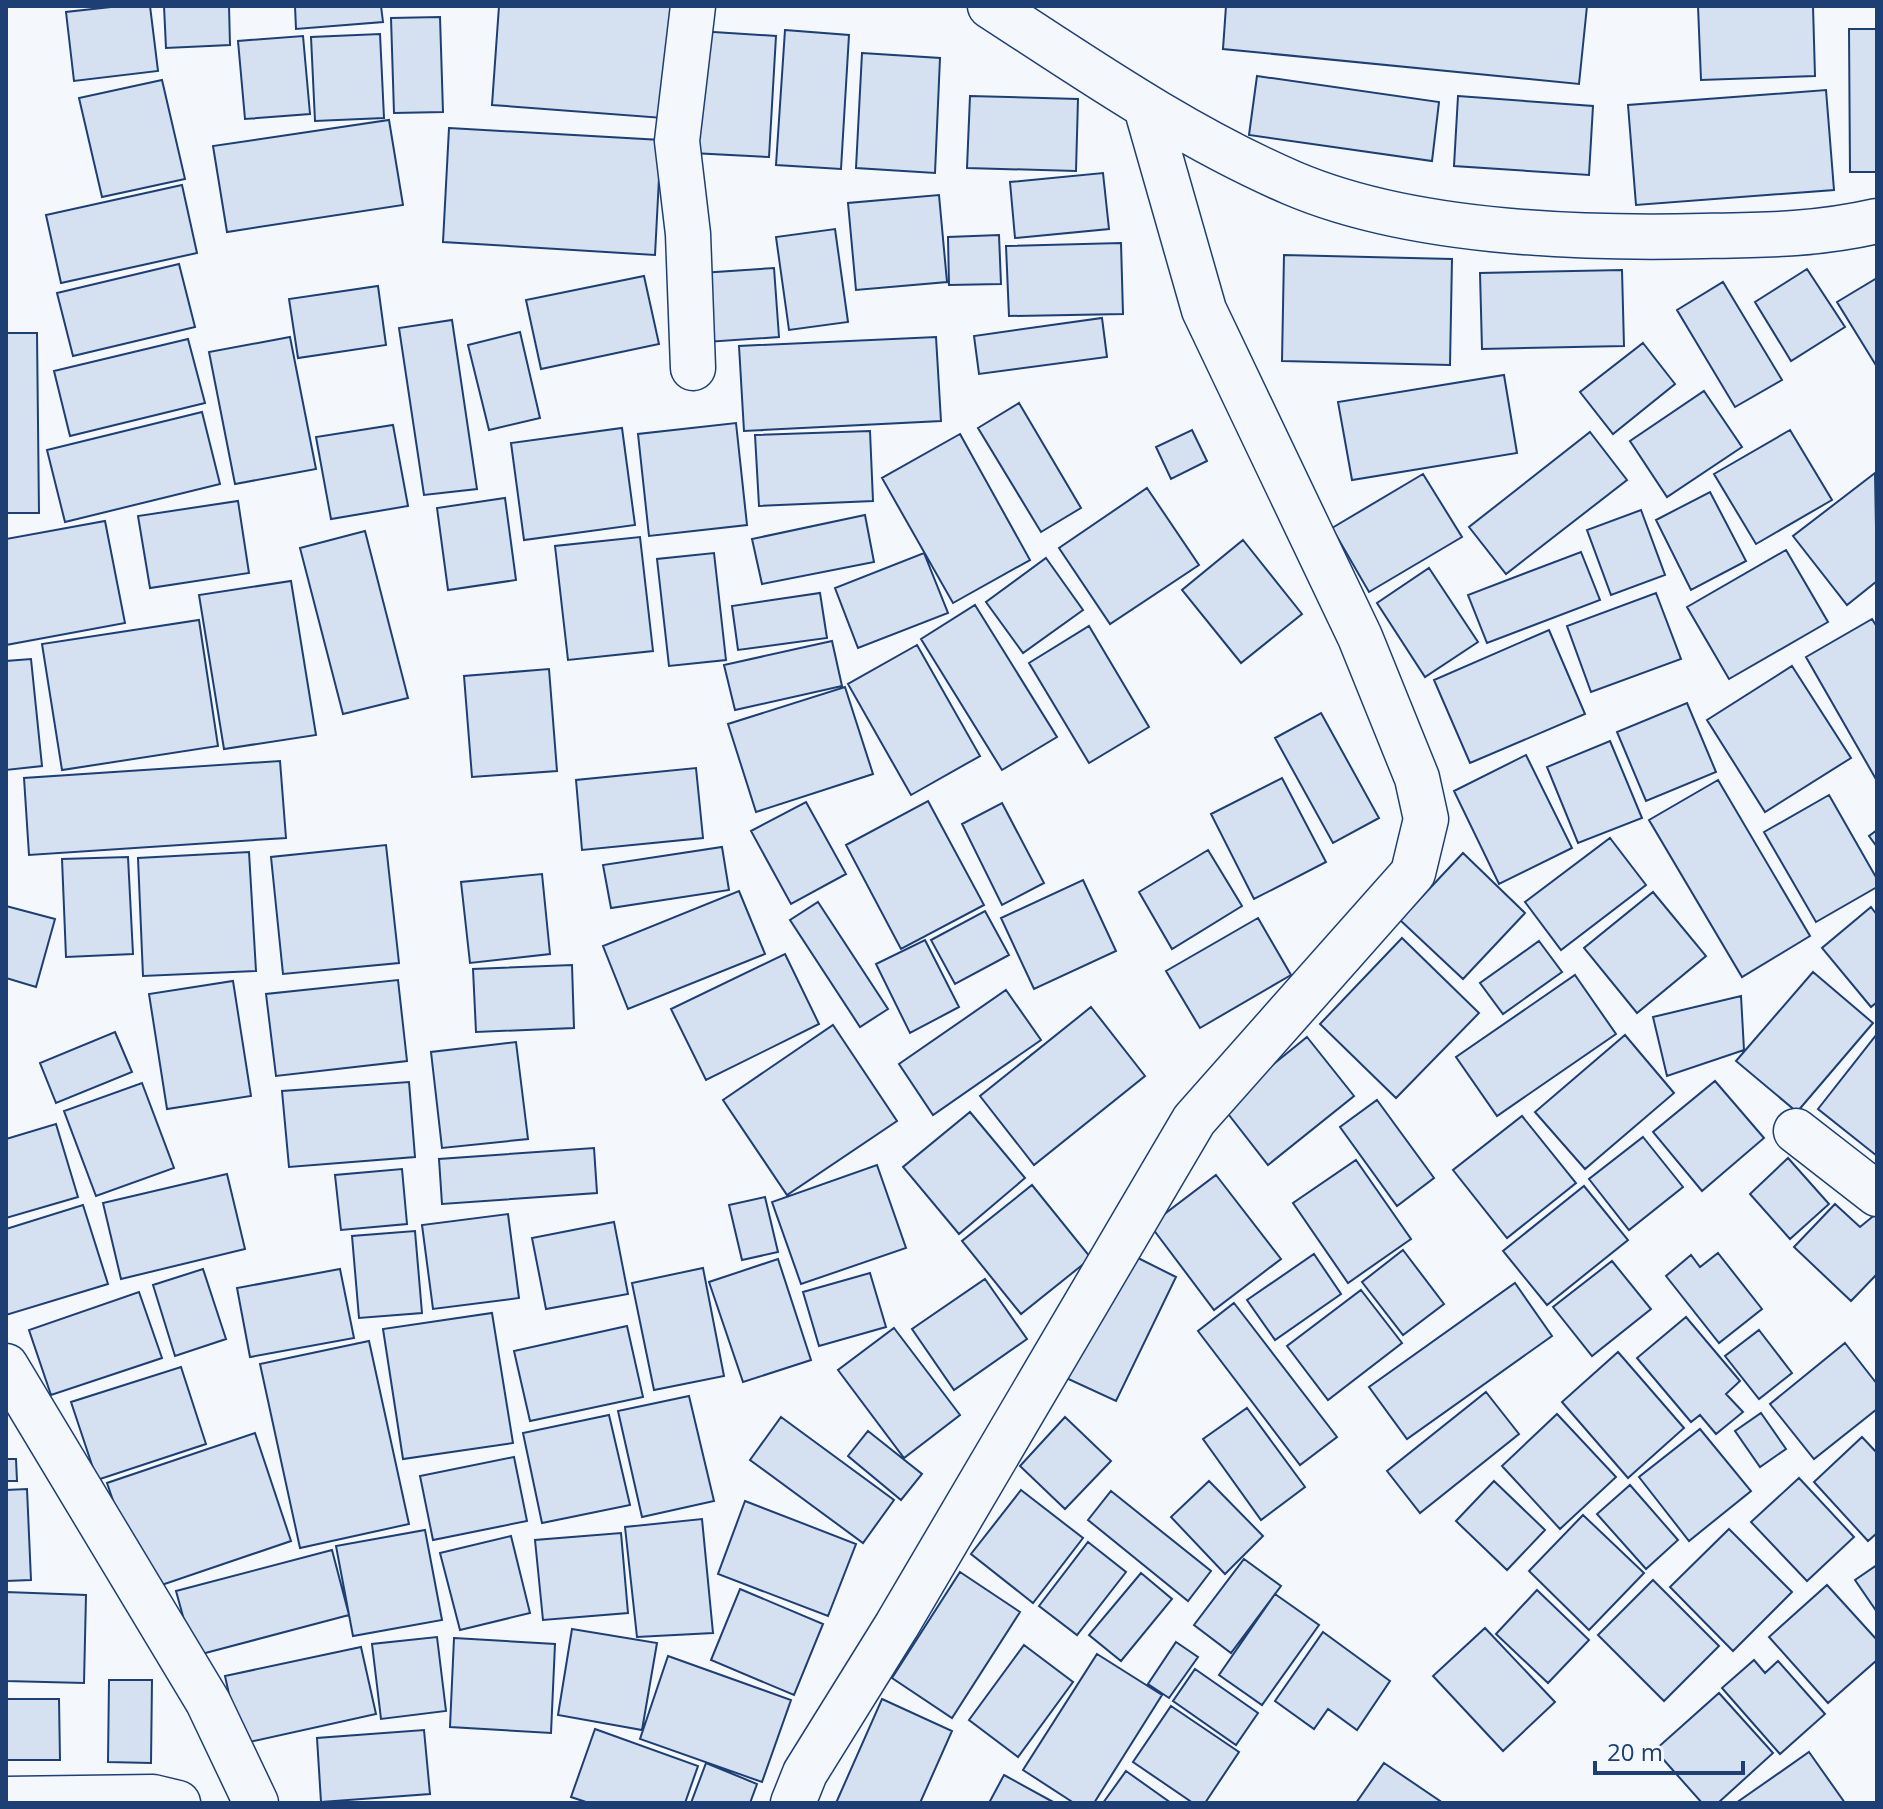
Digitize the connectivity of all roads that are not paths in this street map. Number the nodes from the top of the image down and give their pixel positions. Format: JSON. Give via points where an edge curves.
{"nodes":[{"id":1,"x":693,"y":6,"type":"edge"},
{"id":2,"x":990,"y":6,"type":"edge"},
{"id":3,"x":1146,"y":107,"type":"junction"},
{"id":4,"x":1877,"y":221,"type":"edge"},
{"id":5,"x":693,"y":368,"type":"dead end"},
{"id":6,"x":1796,"y":1131,"type":"dead end"},
{"id":7,"x":1877,"y":1194,"type":"edge"},
{"id":8,"x":6,"y":1366,"type":"edge"},
{"id":9,"x":6,"y":1799,"type":"edge"},
{"id":10,"x":178,"y":1803,"type":"edge"},
{"id":11,"x":256,"y":1803,"type":"edge"},
{"id":12,"x":793,"y":1803,"type":"edge"}],
"edges":[{"from":1,"to":5,"type":"street","via":[[677,141],[688,234]]},
{"from":2,"to":3,"type":"street"},
{"from":3,"to":4,"type":"street","via":[[1293,184],[1404,218],[1602,239],[1820,234]]},
{"from":3,"to":12,"type":"street","via":[[1204,310],[1360,637],[1417,778],[1426,819],[1413,873],[1194,1120],[805,1773]]},
{"from":6,"to":7,"type":"street"},
{"from":8,"to":11,"type":"street","via":[[208,1702]]},
{"from":9,"to":10,"type":"street","via":[[153,1797]]}]}
